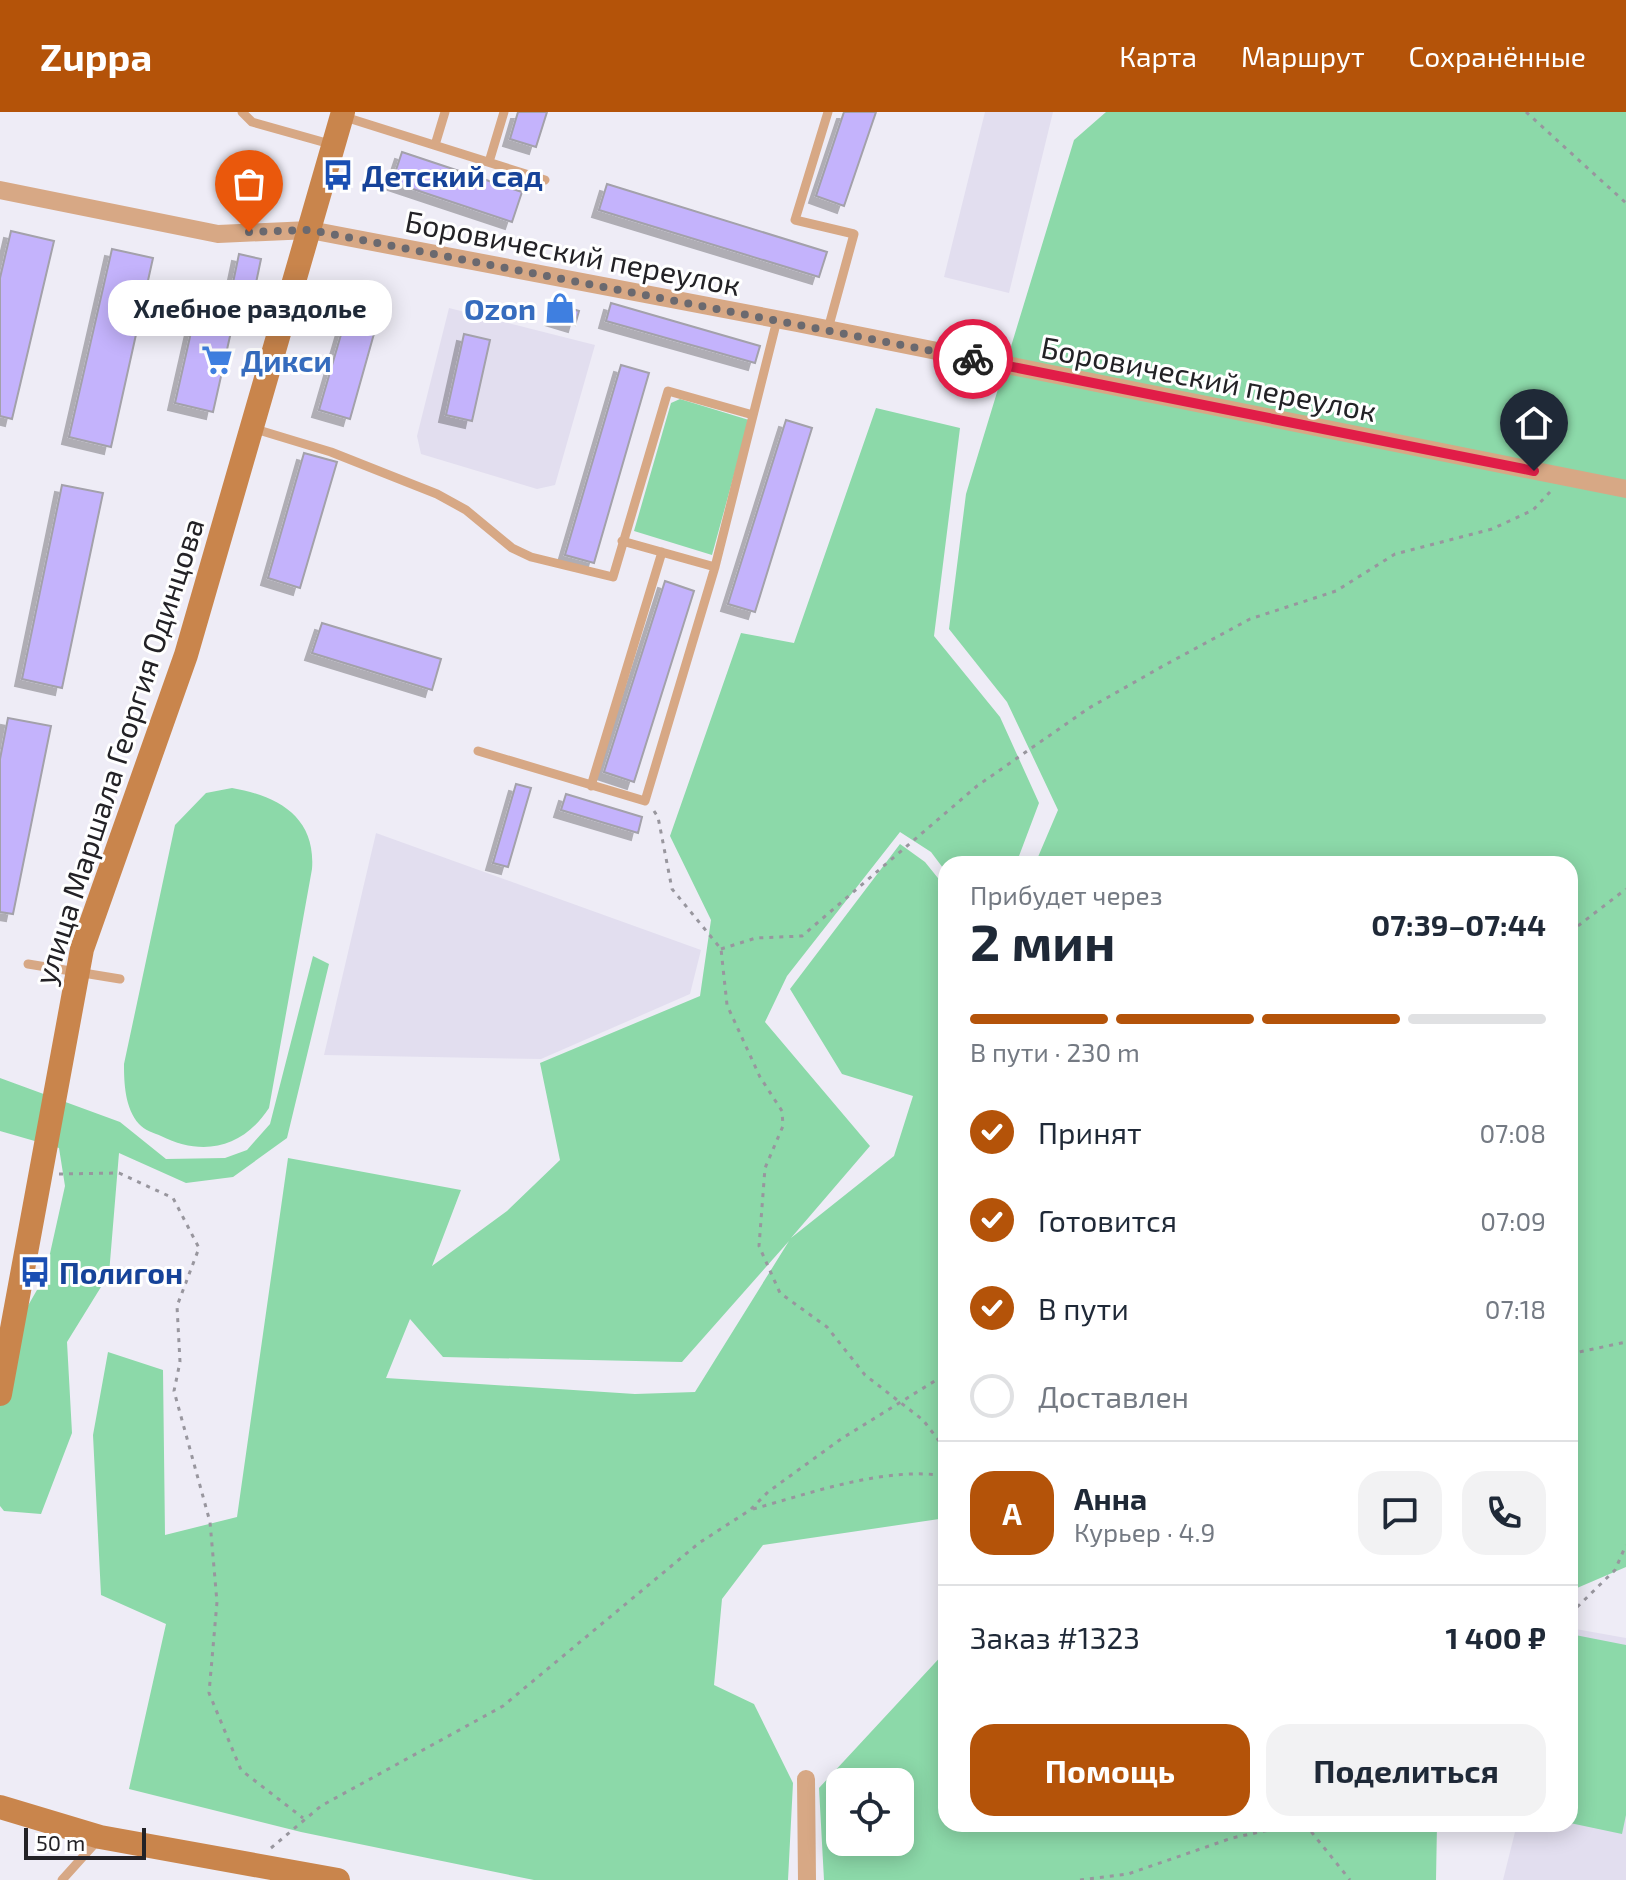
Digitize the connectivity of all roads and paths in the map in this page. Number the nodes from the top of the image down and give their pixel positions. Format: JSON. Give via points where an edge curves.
{"nodes":[{"id":1,"x":242,"y":112,"type":"edge"},
{"id":2,"x":445,"y":112,"type":"edge"},
{"id":3,"x":504,"y":112,"type":"edge"},
{"id":4,"x":828,"y":112,"type":"edge"},
{"id":5,"x":1526,"y":112,"type":"edge"},
{"id":6,"x":342,"y":114,"type":"edge"},
{"id":7,"x":334,"y":145,"type":"junction"},
{"id":8,"x":435,"y":145,"type":"junction"},
{"id":9,"x":489,"y":162,"type":"junction"},
{"id":10,"x":545,"y":180,"type":"dead end"},
{"id":11,"x":0,"y":190,"type":"edge"},
{"id":12,"x":1626,"y":203,"type":"edge"},
{"id":13,"x":310,"y":230,"type":"junction"},
{"id":14,"x":777,"y":320,"type":"junction"},
{"id":15,"x":828,"y":329,"type":"junction"},
{"id":16,"x":753,"y":415,"type":"junction"},
{"id":17,"x":252,"y":428,"type":"junction"},
{"id":18,"x":1565,"y":477,"type":"junction"},
{"id":19,"x":1626,"y":489,"type":"edge"},
{"id":20,"x":622,"y":541,"type":"junction"},
{"id":21,"x":662,"y":552,"type":"junction"},
{"id":22,"x":715,"y":567,"type":"junction"},
{"id":23,"x":478,"y":751,"type":"dead end"},
{"id":24,"x":591,"y":786,"type":"junction"},
{"id":25,"x":645,"y":801,"type":"junction"},
{"id":26,"x":1626,"y":889,"type":"edge"},
{"id":27,"x":1578,"y":926,"type":"edge"},
{"id":28,"x":721,"y":949,"type":"junction"},
{"id":29,"x":28,"y":964,"type":"dead end"},
{"id":30,"x":76,"y":972,"type":"junction"},
{"id":31,"x":120,"y":979,"type":"dead end"},
{"id":32,"x":39,"y":1174,"type":"junction"},
{"id":33,"x":7,"y":1310,"type":"edge"},
{"id":34,"x":1626,"y":1342,"type":"edge"},
{"id":35,"x":1578,"y":1352,"type":"edge"},
{"id":36,"x":938,"y":1379,"type":"edge"},
{"id":37,"x":0,"y":1394,"type":"edge"},
{"id":38,"x":900,"y":1402,"type":"junction"},
{"id":39,"x":938,"y":1440,"type":"edge"},
{"id":40,"x":938,"y":1475,"type":"edge"},
{"id":41,"x":750,"y":1510,"type":"junction"},
{"id":42,"x":1626,"y":1545,"type":"edge"},
{"id":43,"x":1578,"y":1606,"type":"edge"},
{"id":44,"x":806,"y":1779,"type":"dead end"},
{"id":45,"x":0,"y":1807,"type":"edge"},
{"id":46,"x":1260,"y":1832,"type":"edge"},
{"id":47,"x":1311,"y":1832,"type":"edge"},
{"id":48,"x":100,"y":1837,"type":"junction"},
{"id":49,"x":62,"y":1880,"type":"edge"},
{"id":50,"x":338,"y":1880,"type":"edge"},
{"id":51,"x":807,"y":1880,"type":"edge"},
{"id":52,"x":1080,"y":1880,"type":"edge"},
{"id":53,"x":1350,"y":1880,"type":"edge"}],
"edges":[{"from":1,"to":7,"type":"lane","via":[[252,122]]},
{"from":2,"to":8,"type":"lane"},
{"from":3,"to":9,"type":"lane"},
{"from":4,"to":15,"type":"lane","via":[[795,220],[854,234]]},
{"from":5,"to":12,"type":"path"},
{"from":6,"to":7,"type":"street","name":"улица Маршала Георгия Одинцова"},
{"from":6,"to":8,"type":"lane"},
{"from":7,"to":13,"type":"street","name":"улица Маршала Георгия Одинцова"},
{"from":8,"to":9,"type":"lane"},
{"from":9,"to":10,"type":"lane"},
{"from":11,"to":13,"type":"street","name":"Боровический переулок","via":[[218,234]]},
{"from":13,"to":14,"type":"street","name":"Боровический переулок"},
{"from":13,"to":17,"type":"street","name":"улица Маршала Георгия Одинцова"},
{"from":14,"to":15,"type":"street","name":"Боровический переулок"},
{"from":14,"to":16,"type":"lane"},
{"from":15,"to":18,"type":"street","name":"Боровический переулок"},
{"from":16,"to":20,"type":"lane","via":[[668,391]]},
{"from":16,"to":22,"type":"lane"},
{"from":17,"to":20,"type":"lane","via":[[437,494],[512,548],[557,565],[613,577]]},
{"from":17,"to":30,"type":"street","name":"улица Маршала Георгия Одинцова","via":[[186,655]]},
{"from":18,"to":19,"type":"street","name":"Боровический переулок"},
{"from":18,"to":28,"type":"path","via":[[1533,510],[1492,529],[1395,554],[1336,591],[1250,619],[1163,666],[1089,708],[977,786],[802,936],[756,938]]},
{"from":20,"to":21,"type":"lane"},
{"from":21,"to":22,"type":"lane"},
{"from":21,"to":24,"type":"lane"},
{"from":22,"to":25,"type":"lane"},
{"from":23,"to":24,"type":"lane"},
{"from":24,"to":25,"type":"lane"},
{"from":25,"to":28,"type":"path","via":[[658,817],[672,889]]},
{"from":26,"to":27,"type":"path"},
{"from":28,"to":38,"type":"path","via":[[727,1005],[782,1111],[783,1126],[765,1168],[759,1246],[780,1293],[827,1327],[865,1375]]},
{"from":29,"to":30,"type":"lane"},
{"from":30,"to":31,"type":"lane"},
{"from":30,"to":32,"type":"street","name":"улица Маршала Георгия Одинцова"},
{"from":32,"to":33,"type":"street","name":"улица Маршала Георгия Одинцова"},
{"from":32,"to":41,"type":"path","via":[[119,1173],[173,1198],[199,1248],[177,1306],[180,1362],[174,1391],[210,1522],[217,1602],[209,1693],[241,1770],[303,1818],[503,1706],[699,1543]]},
{"from":33,"to":37,"type":"street","name":"улица Маршала Георгия Одинцова"},
{"from":34,"to":35,"type":"path"},
{"from":36,"to":38,"type":"path"},
{"from":38,"to":39,"type":"path"},
{"from":38,"to":41,"type":"path","via":[[841,1439]]},
{"from":40,"to":41,"type":"path","via":[[838,1485]]},
{"from":42,"to":43,"type":"path","via":[[1615,1570]]},
{"from":44,"to":51,"type":"street"},
{"from":45,"to":48,"type":"street"},
{"from":46,"to":52,"type":"path","via":[[1128,1874]]},
{"from":47,"to":53,"type":"path"},
{"from":48,"to":49,"type":"lane"},
{"from":48,"to":50,"type":"street"}]}
